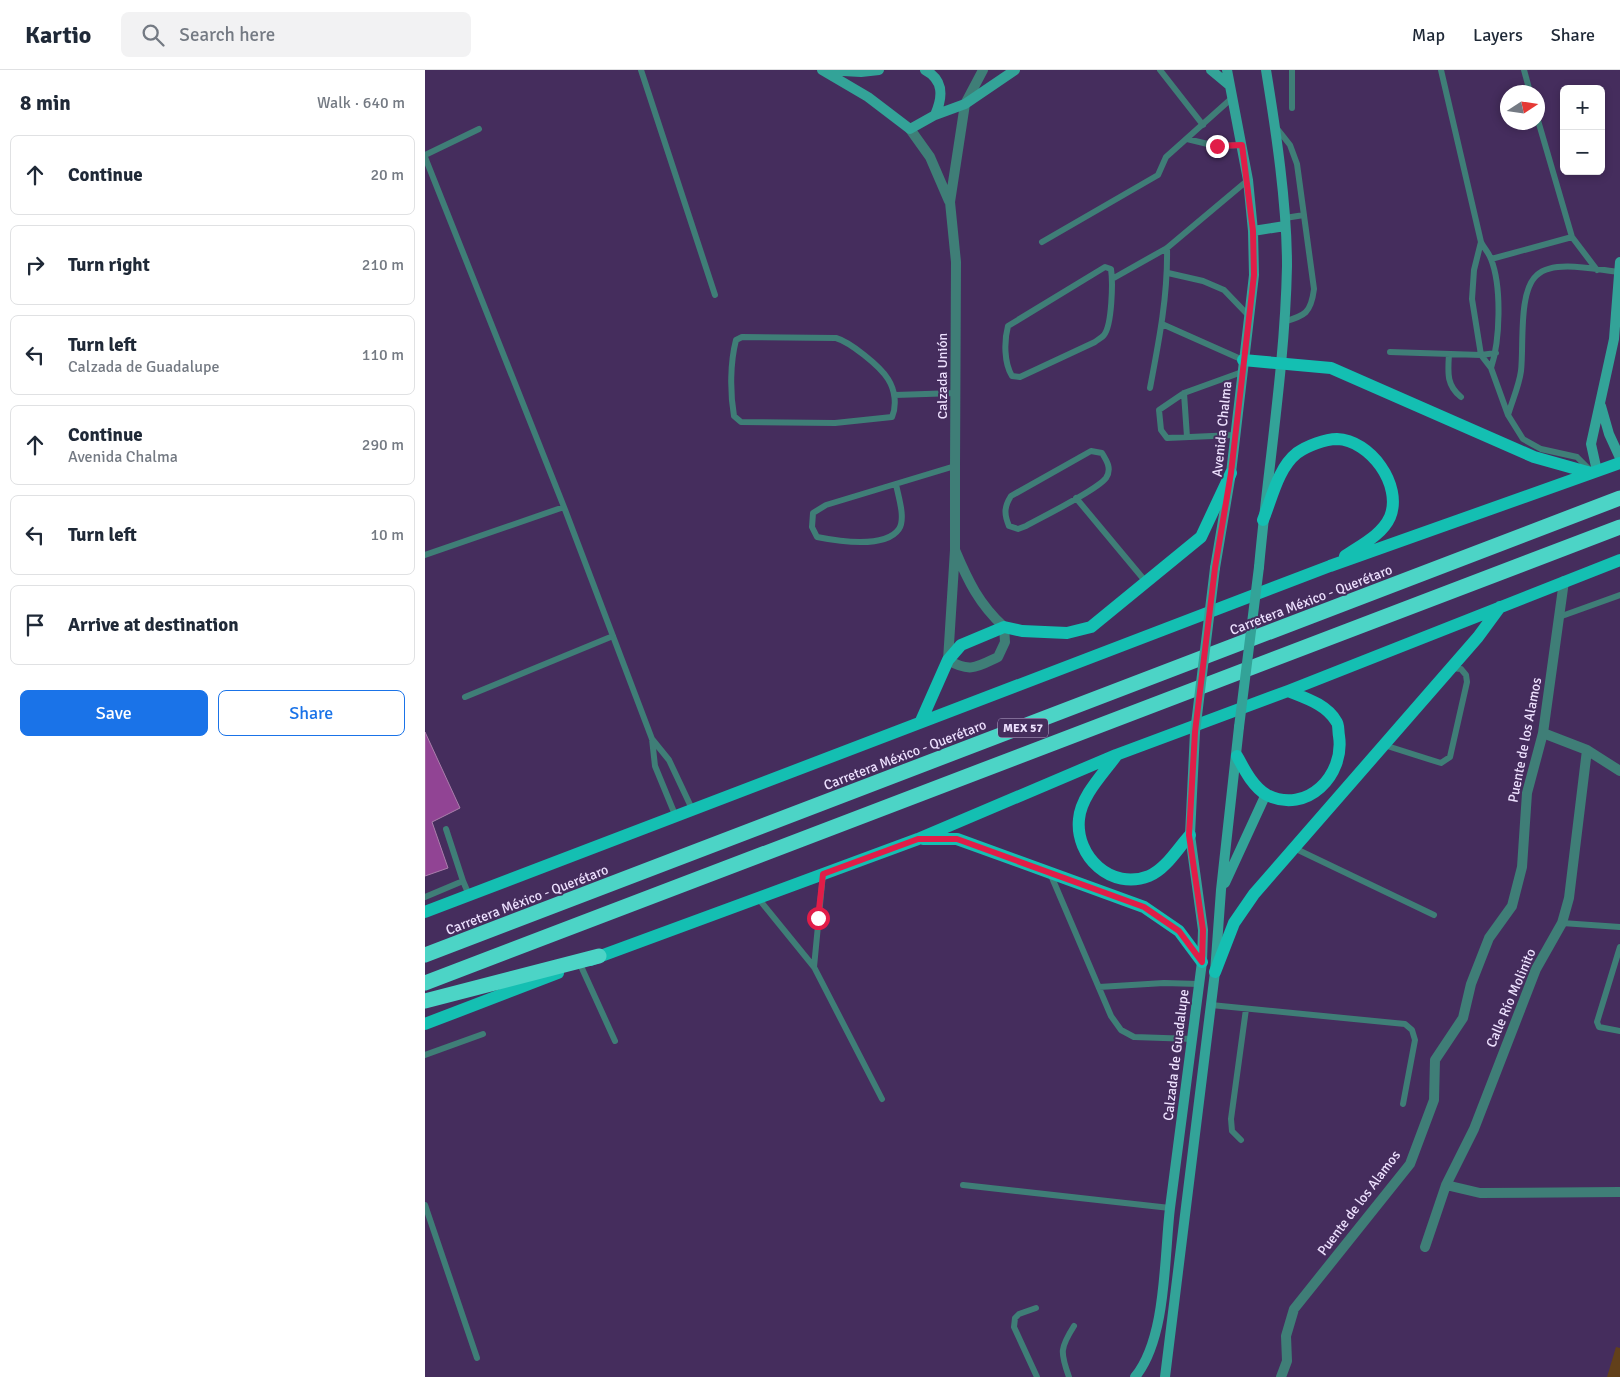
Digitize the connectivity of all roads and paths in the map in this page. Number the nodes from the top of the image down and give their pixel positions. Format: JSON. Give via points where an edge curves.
{"nodes":[{"id":1,"x":641,"y":70,"type":"edge"},
{"id":2,"x":822,"y":70,"type":"edge"},
{"id":3,"x":879,"y":70,"type":"edge"},
{"id":4,"x":925,"y":70,"type":"edge"},
{"id":5,"x":983,"y":70,"type":"edge"},
{"id":6,"x":1015,"y":70,"type":"edge"},
{"id":7,"x":1160,"y":70,"type":"edge"},
{"id":8,"x":1211,"y":70,"type":"edge"},
{"id":9,"x":1227,"y":70,"type":"edge"},
{"id":10,"x":1266,"y":70,"type":"edge"},
{"id":11,"x":1292,"y":70,"type":"edge"},
{"id":12,"x":1441,"y":70,"type":"edge"},
{"id":13,"x":1524,"y":70,"type":"edge"},
{"id":14,"x":1229,"y":85,"type":"junction"},
{"id":15,"x":1529,"y":85,"type":"edge"},
{"id":16,"x":1232,"y":98,"type":"junction"},
{"id":17,"x":965,"y":104,"type":"junction"},
{"id":18,"x":1292,"y":108,"type":"dead end"},
{"id":19,"x":935,"y":115,"type":"junction"},
{"id":20,"x":1273,"y":124,"type":"junction"},
{"id":21,"x":1203,"y":125,"type":"junction"},
{"id":22,"x":479,"y":129,"type":"dead end"},
{"id":23,"x":911,"y":129,"type":"junction"},
{"id":24,"x":1541,"y":130,"type":"edge"},
{"id":25,"x":1187,"y":139,"type":"junction"},
{"id":26,"x":1242,"y":145,"type":"junction"},
{"id":27,"x":425,"y":156,"type":"edge"},
{"id":28,"x":1248,"y":180,"type":"junction"},
{"id":29,"x":950,"y":202,"type":"junction"},
{"id":30,"x":1304,"y":215,"type":"junction"},
{"id":31,"x":1285,"y":222,"type":"junction"},
{"id":32,"x":1253,"y":231,"type":"junction"},
{"id":33,"x":1572,"y":237,"type":"junction"},
{"id":34,"x":1042,"y":242,"type":"dead end"},
{"id":35,"x":1481,"y":242,"type":"junction"},
{"id":36,"x":1167,"y":248,"type":"junction"},
{"id":37,"x":1491,"y":259,"type":"junction"},
{"id":38,"x":1620,"y":267,"type":"edge"},
{"id":39,"x":1597,"y":270,"type":"junction"},
{"id":40,"x":1167,"y":273,"type":"junction"},
{"id":41,"x":1112,"y":279,"type":"junction"},
{"id":42,"x":715,"y":295,"type":"dead end"},
{"id":43,"x":1250,"y":317,"type":"junction"},
{"id":44,"x":1283,"y":322,"type":"junction"},
{"id":45,"x":1162,"y":324,"type":"junction"},
{"id":46,"x":1390,"y":352,"type":"dead end"},
{"id":47,"x":1496,"y":353,"type":"junction"},
{"id":48,"x":1449,"y":354,"type":"junction"},
{"id":49,"x":1481,"y":355,"type":"junction"},
{"id":50,"x":1281,"y":364,"type":"junction"},
{"id":51,"x":1243,"y":366,"type":"junction"},
{"id":52,"x":1491,"y":368,"type":"junction"},
{"id":53,"x":1150,"y":388,"type":"dead end"},
{"id":54,"x":955,"y":393,"type":"junction"},
{"id":55,"x":1184,"y":393,"type":"junction"},
{"id":56,"x":895,"y":395,"type":"junction"},
{"id":57,"x":1461,"y":397,"type":"dead end"},
{"id":58,"x":1601,"y":406,"type":"junction"},
{"id":59,"x":1508,"y":415,"type":"junction"},
{"id":60,"x":1235,"y":435,"type":"junction"},
{"id":61,"x":1187,"y":437,"type":"junction"},
{"id":62,"x":1620,"y":458,"type":"edge"},
{"id":63,"x":1620,"y":463,"type":"edge"},
{"id":64,"x":955,"y":466,"type":"junction"},
{"id":65,"x":1593,"y":472,"type":"junction"},
{"id":66,"x":1231,"y":473,"type":"junction"},
{"id":67,"x":895,"y":484,"type":"junction"},
{"id":68,"x":1076,"y":498,"type":"junction"},
{"id":69,"x":1620,"y":498,"type":"edge"},
{"id":70,"x":564,"y":507,"type":"junction"},
{"id":71,"x":1263,"y":520,"type":"junction"},
{"id":72,"x":1620,"y":527,"type":"edge"},
{"id":73,"x":955,"y":550,"type":"junction"},
{"id":74,"x":425,"y":555,"type":"edge"},
{"id":75,"x":1620,"y":560,"type":"edge"},
{"id":76,"x":1330,"y":566,"type":"junction"},
{"id":77,"x":1564,"y":581,"type":"junction"},
{"id":78,"x":1146,"y":582,"type":"junction"},
{"id":79,"x":1620,"y":595,"type":"edge"},
{"id":80,"x":1500,"y":607,"type":"junction"},
{"id":81,"x":1559,"y":617,"type":"junction"},
{"id":82,"x":1004,"y":627,"type":"junction"},
{"id":83,"x":613,"y":636,"type":"junction"},
{"id":84,"x":948,"y":660,"type":"junction"},
{"id":85,"x":1451,"y":668,"type":"junction"},
{"id":86,"x":1288,"y":690,"type":"junction"},
{"id":87,"x":465,"y":697,"type":"dead end"},
{"id":88,"x":921,"y":721,"type":"junction"},
{"id":89,"x":1195,"y":732,"type":"joint"},
{"id":90,"x":1543,"y":733,"type":"junction"},
{"id":91,"x":652,"y":739,"type":"junction"},
{"id":92,"x":1384,"y":745,"type":"junction"},
{"id":93,"x":1587,"y":750,"type":"junction"},
{"id":94,"x":1116,"y":755,"type":"junction"},
{"id":95,"x":1237,"y":756,"type":"junction"},
{"id":96,"x":1620,"y":771,"type":"edge"},
{"id":97,"x":1266,"y":794,"type":"junction"},
{"id":98,"x":693,"y":811,"type":"junction"},
{"id":99,"x":676,"y":817,"type":"junction"},
{"id":100,"x":446,"y":829,"type":"dead end"},
{"id":101,"x":1189,"y":835,"type":"junction"},
{"id":102,"x":918,"y":839,"type":"junction"},
{"id":103,"x":1294,"y":848,"type":"junction"},
{"id":104,"x":1050,"y":873,"type":"junction"},
{"id":105,"x":823,"y":874,"type":"junction"},
{"id":106,"x":463,"y":881,"type":"junction"},
{"id":107,"x":1221,"y":890,"type":"junction"},
{"id":108,"x":469,"y":895,"type":"junction"},
{"id":109,"x":425,"y":897,"type":"edge"},
{"id":110,"x":758,"y":898,"type":"junction"},
{"id":111,"x":425,"y":912,"type":"edge"},
{"id":112,"x":1434,"y":915,"type":"dead end"},
{"id":113,"x":1562,"y":923,"type":"junction"},
{"id":114,"x":1620,"y":926,"type":"edge"},
{"id":115,"x":1620,"y":947,"type":"edge"},
{"id":116,"x":425,"y":956,"type":"edge"},
{"id":117,"x":599,"y":956,"type":"junction"},
{"id":118,"x":1202,"y":962,"type":"junction"},
{"id":119,"x":580,"y":964,"type":"junction"},
{"id":120,"x":814,"y":966,"type":"junction"},
{"id":121,"x":1215,"y":972,"type":"junction"},
{"id":122,"x":425,"y":983,"type":"edge"},
{"id":123,"x":1199,"y":984,"type":"junction"},
{"id":124,"x":1099,"y":987,"type":"junction"},
{"id":125,"x":425,"y":1001,"type":"edge"},
{"id":126,"x":1211,"y":1005,"type":"junction"},
{"id":127,"x":1247,"y":1009,"type":"junction"},
{"id":128,"x":425,"y":1024,"type":"edge"},
{"id":129,"x":1620,"y":1031,"type":"edge"},
{"id":130,"x":483,"y":1034,"type":"dead end"},
{"id":131,"x":1193,"y":1039,"type":"junction"},
{"id":132,"x":615,"y":1041,"type":"dead end"},
{"id":133,"x":425,"y":1055,"type":"edge"},
{"id":134,"x":881,"y":1099,"type":"dead end"},
{"id":135,"x":1403,"y":1104,"type":"dead end"},
{"id":136,"x":1241,"y":1140,"type":"dead end"},
{"id":137,"x":1446,"y":1185,"type":"junction"},
{"id":138,"x":963,"y":1186,"type":"dead end"},
{"id":139,"x":1620,"y":1192,"type":"edge"},
{"id":140,"x":425,"y":1205,"type":"edge"},
{"id":141,"x":1170,"y":1208,"type":"junction"},
{"id":142,"x":1425,"y":1247,"type":"dead end"},
{"id":143,"x":1036,"y":1308,"type":"dead end"},
{"id":144,"x":1074,"y":1326,"type":"dead end"},
{"id":145,"x":477,"y":1358,"type":"dead end"},
{"id":146,"x":1037,"y":1377,"type":"edge"},
{"id":147,"x":1069,"y":1377,"type":"edge"},
{"id":148,"x":1135,"y":1377,"type":"edge"},
{"id":149,"x":1166,"y":1377,"type":"edge"},
{"id":150,"x":1281,"y":1377,"type":"edge"}],
"edges":[{"from":1,"to":42,"type":"lane"},
{"from":2,"to":3,"type":"main road"},
{"from":2,"to":23,"type":"main road","name":"Calzada Unión","via":[[868,97]]},
{"from":4,"to":19,"type":"main road","via":[[938,81],[941,92]]},
{"from":5,"to":17,"type":"street","name":"Calzada Unión"},
{"from":6,"to":17,"type":"main road"},
{"from":7,"to":21,"type":"lane"},
{"from":8,"to":14,"type":"main road"},
{"from":9,"to":14,"type":"main road","name":"Avenida Chalma"},
{"from":10,"to":20,"type":"main road"},
{"from":11,"to":18,"type":"lane"},
{"from":12,"to":35,"type":"lane"},
{"from":13,"to":15,"type":"lane"},
{"from":14,"to":16,"type":"main road","name":"Avenida Chalma"},
{"from":16,"to":21,"type":"lane"},
{"from":16,"to":26,"type":"main road","name":"Avenida Chalma"},
{"from":17,"to":19,"type":"main road"},
{"from":17,"to":29,"type":"street","name":"Calzada Unión"},
{"from":19,"to":23,"type":"main road"},
{"from":20,"to":30,"type":"lane","via":[[1283,133],[1297,164]]},
{"from":20,"to":31,"type":"main road"},
{"from":21,"to":25,"type":"lane"},
{"from":22,"to":27,"type":"lane"},
{"from":23,"to":29,"type":"street","name":"Calzada Unión","via":[[930,157]]},
{"from":24,"to":33,"type":"lane"},
{"from":25,"to":26,"type":"lane","via":[[1217,146]]},
{"from":25,"to":34,"type":"lane","via":[[1166,157],[1158,175]]},
{"from":26,"to":28,"type":"main road","name":"Avenida Chalma"},
{"from":27,"to":70,"type":"lane"},
{"from":28,"to":32,"type":"main road","name":"Avenida Chalma"},
{"from":28,"to":36,"type":"lane"},
{"from":29,"to":54,"type":"street","name":"Calzada Unión","via":[[956,262]]},
{"from":30,"to":31,"type":"lane"},
{"from":30,"to":44,"type":"lane","via":[[1312,303],[1300,317]]},
{"from":31,"to":32,"type":"main road"},
{"from":31,"to":44,"type":"main road","via":[[1287,266]]},
{"from":32,"to":43,"type":"main road","name":"Avenida Chalma","via":[[1254,275]]},
{"from":33,"to":37,"type":"lane"},
{"from":33,"to":39,"type":"lane"},
{"from":35,"to":37,"type":"lane"},
{"from":35,"to":49,"type":"lane","via":[[1474,270],[1472,299]]},
{"from":36,"to":40,"type":"lane"},
{"from":36,"to":41,"type":"lane"},
{"from":37,"to":47,"type":"lane","via":[[1499,303]]},
{"from":38,"to":39,"type":"lane"},
{"from":38,"to":58,"type":"main road","via":[[1614,339]]},
{"from":39,"to":59,"type":"lane","via":[[1572,266],[1549,269],[1537,274],[1527,288],[1521,374]]},
{"from":40,"to":43,"type":"lane","via":[[1203,281],[1224,290]]},
{"from":40,"to":45,"type":"lane"},
{"from":41,"to":41,"type":"lane","via":[[1111,269],[1105,267],[1008,326],[1008,369],[1013,376],[1020,377],[1104,336]]},
{"from":43,"to":51,"type":"main road","name":"Avenida Chalma"},
{"from":44,"to":50,"type":"main road"},
{"from":45,"to":51,"type":"lane"},
{"from":45,"to":53,"type":"lane"},
{"from":46,"to":48,"type":"lane"},
{"from":47,"to":49,"type":"lane"},
{"from":47,"to":52,"type":"lane"},
{"from":48,"to":49,"type":"lane"},
{"from":48,"to":57,"type":"lane","via":[[1448,381]]},
{"from":49,"to":52,"type":"lane"},
{"from":50,"to":51,"type":"main road"},
{"from":50,"to":65,"type":"main road","via":[[1331,368],[1534,457]]},
{"from":50,"to":71,"type":"main road"},
{"from":51,"to":55,"type":"lane"},
{"from":51,"to":60,"type":"main road","name":"Avenida Chalma"},
{"from":52,"to":59,"type":"lane"},
{"from":54,"to":56,"type":"lane"},
{"from":54,"to":64,"type":"street","name":"Calzada Unión"},
{"from":55,"to":61,"type":"lane"},
{"from":55,"to":61,"type":"lane","via":[[1163,406],[1159,415],[1163,435],[1167,438]]},
{"from":56,"to":56,"type":"lane","via":[[888,379],[846,341],[836,338],[742,337],[735,340],[733,406],[734,416],[741,422],[835,423],[884,419],[892,417],[895,411]]},
{"from":58,"to":62,"type":"main road"},
{"from":58,"to":65,"type":"main road","via":[[1591,444]]},
{"from":59,"to":65,"type":"lane","via":[[1523,439],[1541,449],[1577,457]]},
{"from":60,"to":61,"type":"lane"},
{"from":60,"to":66,"type":"main road","name":"Avenida Chalma"},
{"from":63,"to":65,"type":"main road"},
{"from":64,"to":67,"type":"lane"},
{"from":64,"to":73,"type":"street","name":"Calzada Unión"},
{"from":65,"to":76,"type":"main road"},
{"from":66,"to":78,"type":"main road","via":[[1201,537]]},
{"from":66,"to":89,"type":"main road","name":"Avenida Chalma","bridge":true,"via":[[1215,568]]},
{"from":67,"to":67,"type":"lane","via":[[902,519],[899,529],[890,536],[861,543],[817,537],[812,527],[813,513],[826,505]]},
{"from":68,"to":68,"type":"lane","via":[[1105,479],[1108,462],[1102,453],[1091,451],[1084,454],[1011,496],[1004,515],[1009,526],[1018,529]]},
{"from":68,"to":78,"type":"lane"},
{"from":69,"to":116,"type":"highway","name":"Carretera México - Querétaro","number":"MEX 57"},
{"from":70,"to":74,"type":"lane"},
{"from":70,"to":83,"type":"lane"},
{"from":71,"to":76,"type":"main road","via":[[1282,472],[1297,453],[1314,444],[1337,439],[1374,457],[1388,478],[1393,497],[1390,516],[1378,534]]},
{"from":71,"to":95,"type":"main road","name":"Calzada de Guadalupe","bridge":true},
{"from":72,"to":122,"type":"highway","number":"MEX 57"},
{"from":73,"to":82,"type":"street","name":"Calzada Unión","via":[[971,589]]},
{"from":73,"to":84,"type":"street","name":"Calzada Unión"},
{"from":75,"to":77,"type":"main road"},
{"from":76,"to":88,"type":"main road"},
{"from":77,"to":80,"type":"main road"},
{"from":77,"to":81,"type":"street","name":"Puente de los Alamos"},
{"from":78,"to":82,"type":"main road","via":[[1091,627],[1067,633]]},
{"from":79,"to":81,"type":"lane"},
{"from":80,"to":85,"type":"main road"},
{"from":80,"to":86,"type":"main road"},
{"from":81,"to":90,"type":"street","name":"Puente de los Alamos"},
{"from":82,"to":84,"type":"main road","via":[[961,645]]},
{"from":82,"to":84,"type":"street","via":[[1005,642],[998,658],[973,669]]},
{"from":83,"to":87,"type":"lane"},
{"from":83,"to":91,"type":"lane"},
{"from":84,"to":88,"type":"main road"},
{"from":85,"to":92,"type":"main road"},
{"from":85,"to":92,"type":"lane","via":[[1461,669],[1467,682],[1450,757],[1441,763],[1429,761]]},
{"from":86,"to":94,"type":"main road"},
{"from":86,"to":97,"type":"main road","via":[[1321,705],[1337,722],[1341,750],[1332,776],[1312,794],[1288,802]]},
{"from":88,"to":98,"type":"main road"},
{"from":89,"to":101,"type":"main road","name":"Calzada de Guadalupe"},
{"from":90,"to":93,"type":"street"},
{"from":90,"to":150,"type":"street","name":"Puente de los Alamos","via":[[1527,793],[1522,867],[1512,906],[1489,938],[1471,984],[1463,1018],[1435,1060],[1434,1100],[1410,1164],[1295,1309],[1286,1336],[1287,1361]]},
{"from":91,"to":98,"type":"lane","via":[[669,760]]},
{"from":91,"to":99,"type":"lane","via":[[655,766]]},
{"from":92,"to":103,"type":"main road"},
{"from":93,"to":96,"type":"street"},
{"from":93,"to":113,"type":"street","name":"Calle Río Molinito","via":[[1569,898]]},
{"from":94,"to":101,"type":"main road","via":[[1087,796],[1079,818],[1080,837],[1093,863],[1116,878],[1149,876]]},
{"from":94,"to":102,"type":"main road"},
{"from":95,"to":97,"type":"main road","via":[[1248,776]]},
{"from":95,"to":107,"type":"main road","name":"Calzada de Guadalupe"},
{"from":97,"to":107,"type":"main road"},
{"from":98,"to":99,"type":"main road"},
{"from":99,"to":108,"type":"main road"},
{"from":100,"to":106,"type":"lane"},
{"from":101,"to":118,"type":"main road","name":"Calzada de Guadalupe","via":[[1203,930]]},
{"from":102,"to":104,"type":"main road","via":[[957,839]]},
{"from":102,"to":105,"type":"main road"},
{"from":103,"to":112,"type":"lane"},
{"from":103,"to":121,"type":"main road","via":[[1254,894],[1235,923]]},
{"from":104,"to":118,"type":"main road","via":[[1144,907],[1179,931]]},
{"from":104,"to":124,"type":"lane"},
{"from":105,"to":110,"type":"main road"},
{"from":105,"to":120,"type":"lane"},
{"from":106,"to":108,"type":"lane"},
{"from":106,"to":109,"type":"lane"},
{"from":107,"to":121,"type":"main road","name":"Calzada de Guadalupe"},
{"from":108,"to":111,"type":"main road"},
{"from":110,"to":117,"type":"main road"},
{"from":110,"to":120,"type":"lane"},
{"from":113,"to":114,"type":"lane"},
{"from":113,"to":137,"type":"street","name":"Calle Río Molinito","via":[[1536,969],[1474,1129]]},
{"from":115,"to":129,"type":"lane","via":[[1597,1022],[1599,1027]]},
{"from":117,"to":119,"type":"main road"},
{"from":117,"to":125,"type":"highway"},
{"from":118,"to":123,"type":"main road","name":"Calzada de Guadalupe"},
{"from":119,"to":128,"type":"main road"},
{"from":119,"to":132,"type":"lane"},
{"from":120,"to":134,"type":"lane"},
{"from":121,"to":126,"type":"main road","name":"Calzada de Guadalupe"},
{"from":123,"to":124,"type":"lane"},
{"from":123,"to":131,"type":"main road","name":"Calzada de Guadalupe"},
{"from":124,"to":131,"type":"lane","via":[[1111,1016],[1127,1034]]},
{"from":126,"to":127,"type":"lane"},
{"from":126,"to":149,"type":"main road","name":"Calzada de Guadalupe"},
{"from":127,"to":135,"type":"lane","via":[[1405,1024],[1412,1030],[1415,1040]]},
{"from":127,"to":136,"type":"lane","via":[[1231,1119],[1232,1132]]},
{"from":130,"to":133,"type":"lane"},
{"from":131,"to":141,"type":"main road","name":"Calzada de Guadalupe"},
{"from":137,"to":139,"type":"street","via":[[1480,1193]]},
{"from":137,"to":142,"type":"street","name":"Calle Río Molinito"},
{"from":138,"to":141,"type":"lane"},
{"from":140,"to":145,"type":"lane"},
{"from":141,"to":148,"type":"main road","name":"Calzada de Guadalupe","via":[[1157,1331],[1149,1354]]},
{"from":143,"to":146,"type":"lane","via":[[1019,1314],[1014,1327]]},
{"from":144,"to":147,"type":"lane","via":[[1063,1342],[1061,1355]]}]}
